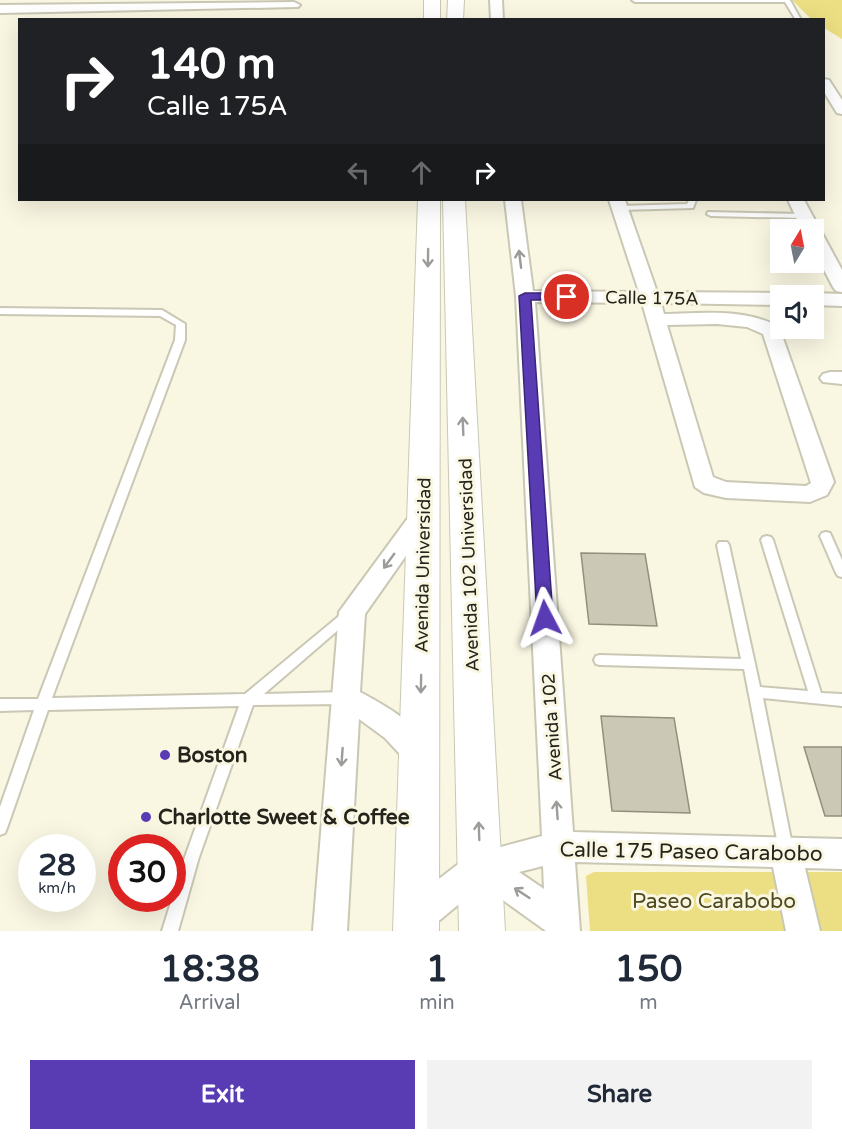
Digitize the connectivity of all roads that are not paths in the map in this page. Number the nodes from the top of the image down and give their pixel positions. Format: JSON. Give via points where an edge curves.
{"nodes":[{"id":1,"x":432,"y":0,"type":"edge"},
{"id":2,"x":456,"y":0,"type":"edge"},
{"id":3,"x":496,"y":0,"type":"edge"},
{"id":4,"x":635,"y":0,"type":"edge"},
{"id":5,"x":787,"y":0,"type":"edge"},
{"id":6,"x":45,"y":6,"type":"edge"},
{"id":7,"x":0,"y":9,"type":"edge"},
{"id":8,"x":293,"y":9,"type":"edge"},
{"id":9,"x":62,"y":10,"type":"edge"},
{"id":10,"x":0,"y":14,"type":"edge"},
{"id":11,"x":432,"y":18,"type":"edge"},
{"id":12,"x":455,"y":18,"type":"edge"},
{"id":13,"x":497,"y":18,"type":"edge"},
{"id":14,"x":798,"y":18,"type":"edge"},
{"id":15,"x":825,"y":84,"type":"edge"},
{"id":16,"x":842,"y":110,"type":"edge"},
{"id":17,"x":448,"y":201,"type":"edge"},
{"id":18,"x":448,"y":201,"type":"edge"},
{"id":19,"x":513,"y":201,"type":"edge"},
{"id":20,"x":692,"y":201,"type":"edge"},
{"id":21,"x":796,"y":201,"type":"edge"},
{"id":22,"x":619,"y":204,"type":"edge"},
{"id":23,"x":711,"y":214,"type":"dead end"},
{"id":24,"x":806,"y":219,"type":"edge"},
{"id":25,"x":770,"y":221,"type":"edge"},
{"id":26,"x":824,"y":254,"type":"edge"},
{"id":27,"x":842,"y":287,"type":"edge"},
{"id":28,"x":525,"y":296,"type":"junction"},
{"id":29,"x":650,"y":298,"type":"junction"},
{"id":30,"x":770,"y":299,"type":"edge"},
{"id":31,"x":824,"y":299,"type":"edge"},
{"id":32,"x":842,"y":300,"type":"edge"},
{"id":33,"x":0,"y":311,"type":"edge"},
{"id":34,"x":656,"y":320,"type":"junction"},
{"id":35,"x":424,"y":513,"type":"junction"},
{"id":36,"x":826,"y":536,"type":"dead end"},
{"id":37,"x":767,"y":540,"type":"dead end"},
{"id":38,"x":723,"y":544,"type":"dead end"},
{"id":39,"x":842,"y":573,"type":"edge"},
{"id":40,"x":352,"y":612,"type":"junction"},
{"id":41,"x":600,"y":660,"type":"dead end"},
{"id":42,"x":748,"y":664,"type":"junction"},
{"id":43,"x":755,"y":692,"type":"junction"},
{"id":44,"x":816,"y":697,"type":"junction"},
{"id":45,"x":346,"y":698,"type":"junction"},
{"id":46,"x":248,"y":700,"type":"junction"},
{"id":47,"x":842,"y":700,"type":"edge"},
{"id":48,"x":43,"y":704,"type":"junction"},
{"id":49,"x":0,"y":705,"type":"edge"},
{"id":50,"x":419,"y":755,"type":"junction"},
{"id":51,"x":0,"y":828,"type":"edge"},
{"id":52,"x":559,"y":847,"type":"junction"},
{"id":53,"x":786,"y":854,"type":"junction"},
{"id":54,"x":842,"y":855,"type":"edge"},
{"id":55,"x":481,"y":866,"type":"junction"},
{"id":56,"x":563,"y":925,"type":"edge"},
{"id":57,"x":413,"y":926,"type":"edge"},
{"id":58,"x":170,"y":931,"type":"edge"},
{"id":59,"x":330,"y":931,"type":"edge"},
{"id":60,"x":482,"y":931,"type":"edge"},
{"id":61,"x":803,"y":931,"type":"edge"}],
"edges":[{"from":1,"to":11,"type":"main road"},
{"from":2,"to":12,"type":"main road"},
{"from":3,"to":13,"type":"street"},
{"from":4,"to":5,"type":"lane"},
{"from":5,"to":14,"type":"lane"},
{"from":6,"to":7,"type":"street"},
{"from":6,"to":9,"type":"street"},
{"from":6,"to":10,"type":"street"},
{"from":8,"to":9,"type":"street"},
{"from":15,"to":16,"type":"street"},
{"from":17,"to":35,"type":"main road","name":"Avenida Universidad","one_way":true},
{"from":55,"to":18,"type":"main road","name":"Avenida 102 Universidad","one_way":true},
{"from":28,"to":19,"type":"street","name":"Avenida 102","one_way":true},
{"from":20,"to":22,"type":"lane","via":[[690,206],[678,208]]},
{"from":21,"to":24,"type":"street"},
{"from":22,"to":29,"type":"street"},
{"from":23,"to":25,"type":"lane"},
{"from":26,"to":27,"type":"street"},
{"from":28,"to":29,"type":"street","name":"Calle 175A"},
{"from":52,"to":28,"type":"street","name":"Avenida 102","one_way":true},
{"from":29,"to":30,"type":"street","name":"Calle 175A"},
{"from":29,"to":34,"type":"street"},
{"from":31,"to":32,"type":"street"},
{"from":33,"to":48,"type":"lane","via":[[162,313],[181,324],[180,340]]},
{"from":34,"to":34,"type":"street","via":[[747,320],[772,332],[824,482],[819,489],[810,494],[726,490],[703,481]]},
{"from":35,"to":40,"type":"street","one_way":true},
{"from":35,"to":50,"type":"main road","name":"Avenida Universidad","one_way":true},
{"from":36,"to":39,"type":"lane"},
{"from":37,"to":44,"type":"lane"},
{"from":38,"to":42,"type":"lane"},
{"from":40,"to":45,"type":"street"},
{"from":40,"to":46,"type":"lane"},
{"from":41,"to":42,"type":"lane"},
{"from":42,"to":43,"type":"lane"},
{"from":43,"to":44,"type":"lane"},
{"from":43,"to":53,"type":"lane"},
{"from":44,"to":47,"type":"lane"},
{"from":45,"to":46,"type":"lane"},
{"from":45,"to":50,"type":"street","via":[[406,736]]},
{"from":45,"to":59,"type":"street","one_way":true},
{"from":46,"to":48,"type":"lane"},
{"from":46,"to":58,"type":"lane"},
{"from":48,"to":49,"type":"lane"},
{"from":48,"to":51,"type":"lane"},
{"from":50,"to":57,"type":"main road","name":"Avenida Universidad"},
{"from":52,"to":53,"type":"street","name":"Calle 175 Paseo Carabobo"},
{"from":52,"to":55,"type":"street","name":"Calle 175 Paseo Carabobo"},
{"from":52,"to":56,"type":"street","name":"Avenida 102"},
{"from":53,"to":54,"type":"street","name":"Calle 175 Paseo Carabobo"},
{"from":53,"to":61,"type":"street"},
{"from":56,"to":55,"type":"street","one_way":true},
{"from":55,"to":57,"type":"street","name":"Calle 175 Paseo Carabobo"},
{"from":55,"to":60,"type":"main road","name":"Avenida 102 Universidad"}]}
